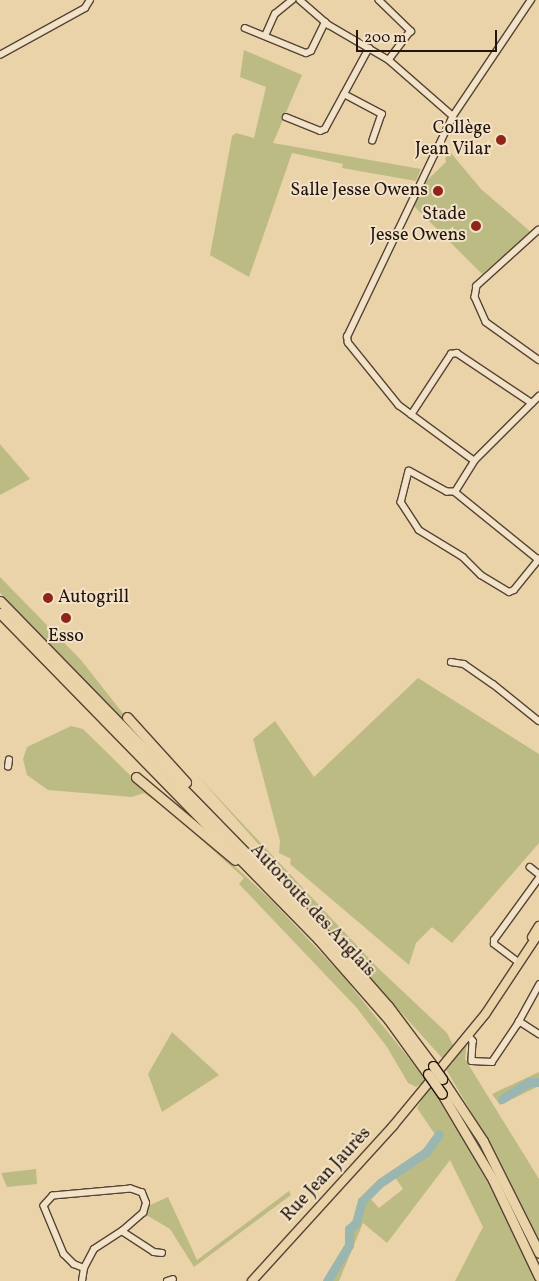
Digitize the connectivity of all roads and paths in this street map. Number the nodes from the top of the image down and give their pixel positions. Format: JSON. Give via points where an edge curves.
{"nodes":[{"id":1,"x":90,"y":0,"type":"edge"},
{"id":2,"x":292,"y":0,"type":"edge"},
{"id":3,"x":300,"y":0,"type":"edge"},
{"id":4,"x":379,"y":0,"type":"edge"},
{"id":5,"x":531,"y":0,"type":"edge"},
{"id":6,"x":325,"y":22,"type":"junction"},
{"id":7,"x":245,"y":28,"type":"dead end"},
{"id":8,"x":265,"y":36,"type":"junction"},
{"id":9,"x":369,"y":48,"type":"junction"},
{"id":10,"x":0,"y":55,"type":"edge"},
{"id":11,"x":389,"y":60,"type":"junction"},
{"id":12,"x":344,"y":94,"type":"junction"},
{"id":13,"x":453,"y":116,"type":"junction"},
{"id":14,"x":286,"y":117,"type":"dead end"},
{"id":15,"x":373,"y":140,"type":"dead end"},
{"id":16,"x":539,"y":230,"type":"edge"},
{"id":17,"x":539,"y":360,"type":"edge"},
{"id":18,"x":539,"y":396,"type":"edge"},
{"id":19,"x":532,"y":403,"type":"junction"},
{"id":20,"x":411,"y":415,"type":"junction"},
{"id":21,"x":474,"y":461,"type":"junction"},
{"id":22,"x":455,"y":492,"type":"junction"},
{"id":23,"x":539,"y":559,"type":"edge"},
{"id":24,"x":0,"y":601,"type":"edge"},
{"id":25,"x":0,"y":613,"type":"edge"},
{"id":26,"x":451,"y":662,"type":"dead end"},
{"id":27,"x":127,"y":717,"type":"dead end"},
{"id":28,"x":539,"y":722,"type":"edge"},
{"id":29,"x":10,"y":760,"type":"dead end"},
{"id":30,"x":8,"y":767,"type":"dead end"},
{"id":31,"x":136,"y":777,"type":"dead end"},
{"id":32,"x":215,"y":819,"type":"junction"},
{"id":33,"x":530,"y":867,"type":"dead end"},
{"id":34,"x":539,"y":874,"type":"edge"},
{"id":35,"x":539,"y":878,"type":"edge"},
{"id":36,"x":295,"y":915,"type":"junction"},
{"id":37,"x":539,"y":926,"type":"edge"},
{"id":38,"x":539,"y":933,"type":"edge"},
{"id":39,"x":518,"y":962,"type":"junction"},
{"id":40,"x":539,"y":985,"type":"edge"},
{"id":41,"x":520,"y":1021,"type":"junction"},
{"id":42,"x":539,"y":1034,"type":"edge"},
{"id":43,"x":470,"y":1038,"type":"junction"},
{"id":44,"x":122,"y":1231,"type":"junction"},
{"id":45,"x":162,"y":1253,"type":"dead end"},
{"id":46,"x":539,"y":1253,"type":"edge"},
{"id":47,"x":84,"y":1268,"type":"junction"},
{"id":48,"x":539,"y":1277,"type":"edge"},
{"id":49,"x":82,"y":1281,"type":"edge"},
{"id":50,"x":252,"y":1281,"type":"edge"}],
"edges":[{"from":1,"to":10,"type":"street","via":[[85,8]]},
{"from":2,"to":8,"type":"street","via":[[275,14]]},
{"from":3,"to":6,"type":"street"},
{"from":4,"to":11,"type":"street","via":[[411,31]]},
{"from":5,"to":13,"type":"street"},
{"from":6,"to":8,"type":"street","via":[[309,52]]},
{"from":6,"to":9,"type":"street"},
{"from":7,"to":8,"type":"street"},
{"from":9,"to":11,"type":"street"},
{"from":9,"to":12,"type":"street"},
{"from":11,"to":13,"type":"street"},
{"from":12,"to":14,"type":"street","via":[[325,129],[320,131]]},
{"from":12,"to":15,"type":"street","via":[[382,114]]},
{"from":13,"to":20,"type":"street","via":[[353,324],[348,343],[399,406]]},
{"from":16,"to":17,"type":"street","via":[[477,286],[476,297],[486,322]]},
{"from":18,"to":19,"type":"street"},
{"from":19,"to":20,"type":"street","via":[[457,353],[451,354]]},
{"from":19,"to":21,"type":"street"},
{"from":20,"to":21,"type":"street"},
{"from":21,"to":22,"type":"street"},
{"from":22,"to":23,"type":"street"},
{"from":22,"to":23,"type":"street","via":[[447,492],[409,471],[400,502],[418,530],[463,557],[481,575],[509,592]]},
{"from":24,"to":32,"type":"highway","name":"Autoroute des Anglais"},
{"from":25,"to":36,"type":"highway","name":"Autoroute des Anglais"},
{"from":26,"to":28,"type":"street","via":[[464,664]]},
{"from":27,"to":32,"type":"highway"},
{"from":29,"to":30,"type":"street"},
{"from":31,"to":36,"type":"highway","via":[[205,833],[282,907]]},
{"from":32,"to":46,"type":"highway","name":"Autoroute des Anglais","bridge":true,"via":[[350,962],[433,1066],[483,1141]]},
{"from":33,"to":34,"type":"street"},
{"from":35,"to":39,"type":"street","via":[[494,940]]},
{"from":36,"to":48,"type":"highway","name":"Autoroute des Anglais","bridge":true,"via":[[389,1020],[442,1094],[493,1180]]},
{"from":37,"to":39,"type":"main road"},
{"from":38,"to":39,"type":"main road"},
{"from":39,"to":43,"type":"main road"},
{"from":39,"to":43,"type":"main road"},
{"from":40,"to":41,"type":"street"},
{"from":41,"to":42,"type":"street"},
{"from":41,"to":43,"type":"street","via":[[492,1062],[474,1063]]},
{"from":43,"to":50,"type":"main road","name":"Rue Jean Jaurès"},
{"from":44,"to":45,"type":"street","via":[[154,1252]]},
{"from":44,"to":47,"type":"street","via":[[94,1249]]},
{"from":44,"to":47,"type":"street","via":[[146,1208],[145,1195],[139,1191],[53,1196],[44,1206],[64,1254]]},
{"from":47,"to":49,"type":"street"}]}
